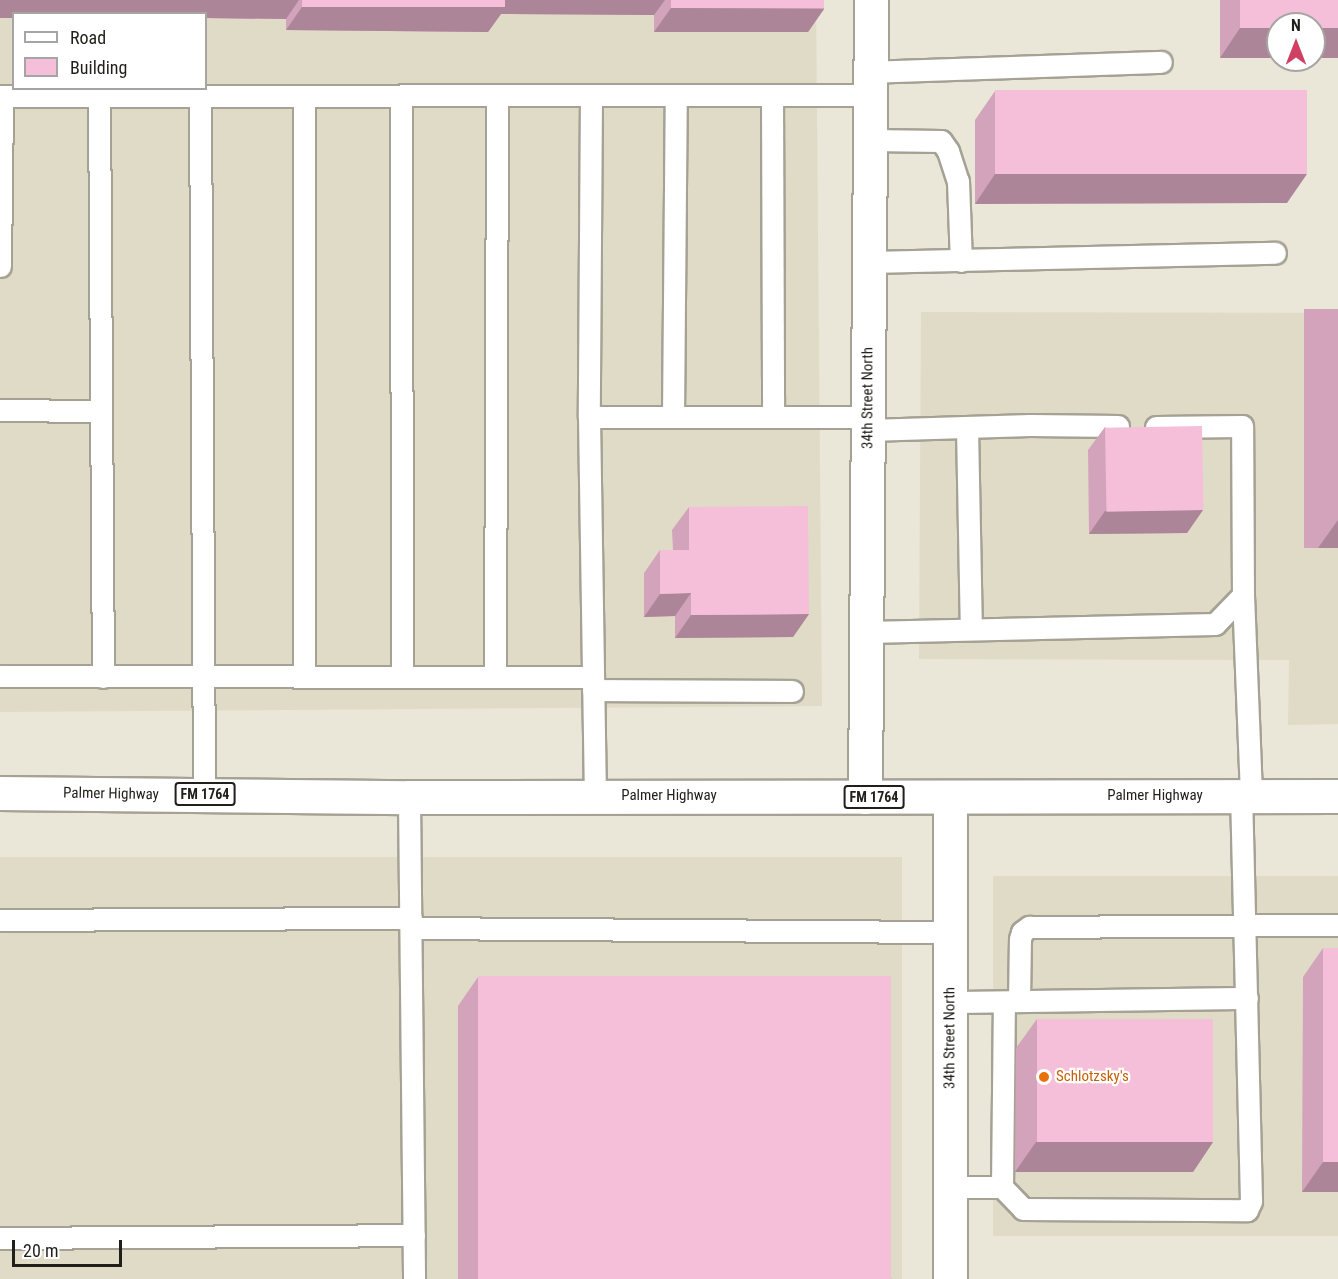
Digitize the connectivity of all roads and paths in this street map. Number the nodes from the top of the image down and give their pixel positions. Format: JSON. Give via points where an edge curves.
{"nodes":[{"id":1,"x":871,"y":0,"type":"edge"},
{"id":2,"x":1161,"y":62,"type":"dead end"},
{"id":3,"x":870,"y":84,"type":"junction"},
{"id":4,"x":591,"y":95,"type":"junction"},
{"id":5,"x":676,"y":95,"type":"junction"},
{"id":6,"x":772,"y":95,"type":"junction"},
{"id":7,"x":1,"y":96,"type":"edge"},
{"id":8,"x":99,"y":96,"type":"junction"},
{"id":9,"x":200,"y":96,"type":"junction"},
{"id":10,"x":304,"y":96,"type":"junction"},
{"id":11,"x":401,"y":96,"type":"junction"},
{"id":12,"x":497,"y":96,"type":"junction"},
{"id":13,"x":870,"y":140,"type":"junction"},
{"id":14,"x":1275,"y":253,"type":"dead end"},
{"id":15,"x":961,"y":261,"type":"junction"},
{"id":16,"x":869,"y":262,"type":"junction"},
{"id":17,"x":0,"y":266,"type":"edge"},
{"id":18,"x":0,"y":410,"type":"edge"},
{"id":19,"x":101,"y":411,"type":"junction"},
{"id":20,"x":589,"y":417,"type":"junction"},
{"id":21,"x":674,"y":417,"type":"junction"},
{"id":22,"x":774,"y":417,"type":"junction"},
{"id":23,"x":868,"y":423,"type":"junction"},
{"id":24,"x":1118,"y":426,"type":"edge"},
{"id":25,"x":967,"y":427,"type":"junction"},
{"id":26,"x":1145,"y":428,"type":"edge"},
{"id":27,"x":1243,"y":595,"type":"junction"},
{"id":28,"x":971,"y":629,"type":"junction"},
{"id":29,"x":866,"y":632,"type":"junction"},
{"id":30,"x":0,"y":676,"type":"edge"},
{"id":31,"x":103,"y":677,"type":"junction"},
{"id":32,"x":204,"y":677,"type":"junction"},
{"id":33,"x":304,"y":677,"type":"junction"},
{"id":34,"x":402,"y":677,"type":"junction"},
{"id":35,"x":495,"y":677,"type":"junction"},
{"id":36,"x":593,"y":684,"type":"junction"},
{"id":37,"x":792,"y":691,"type":"dead end"},
{"id":38,"x":0,"y":792,"type":"edge"},
{"id":39,"x":204,"y":794,"type":"junction"},
{"id":40,"x":595,"y":796,"type":"junction"},
{"id":41,"x":1246,"y":796,"type":"junction"},
{"id":42,"x":1338,"y":796,"type":"edge"},
{"id":43,"x":409,"y":797,"type":"junction"},
{"id":44,"x":865,"y":797,"type":"junction"},
{"id":45,"x":950,"y":797,"type":"junction"},
{"id":46,"x":0,"y":920,"type":"edge"},
{"id":47,"x":411,"y":923,"type":"junction"},
{"id":48,"x":1338,"y":925,"type":"edge"},
{"id":49,"x":1245,"y":926,"type":"junction"},
{"id":50,"x":950,"y":932,"type":"junction"},
{"id":51,"x":1247,"y":999,"type":"junction"},
{"id":52,"x":1012,"y":1001,"type":"junction"},
{"id":53,"x":950,"y":1002,"type":"junction"},
{"id":54,"x":950,"y":1187,"type":"junction"},
{"id":55,"x":1002,"y":1187,"type":"junction"},
{"id":56,"x":414,"y":1235,"type":"junction"},
{"id":57,"x":0,"y":1238,"type":"edge"},
{"id":58,"x":414,"y":1279,"type":"edge"},
{"id":59,"x":950,"y":1279,"type":"edge"}],
"edges":[{"from":1,"to":3,"type":"main road","name":"34th Street North"},
{"from":2,"to":3,"type":"lane"},
{"from":3,"to":6,"type":"lane"},
{"from":3,"to":13,"type":"main road","name":"34th Street North"},
{"from":4,"to":5,"type":"lane"},
{"from":4,"to":12,"type":"lane"},
{"from":4,"to":20,"type":"lane"},
{"from":5,"to":6,"type":"lane"},
{"from":5,"to":21,"type":"lane"},
{"from":6,"to":22,"type":"lane"},
{"from":7,"to":8,"type":"lane"},
{"from":7,"to":17,"type":"lane"},
{"from":8,"to":9,"type":"lane"},
{"from":8,"to":19,"type":"lane"},
{"from":9,"to":10,"type":"lane"},
{"from":9,"to":32,"type":"lane"},
{"from":10,"to":11,"type":"lane"},
{"from":10,"to":33,"type":"lane"},
{"from":11,"to":12,"type":"lane"},
{"from":11,"to":34,"type":"lane"},
{"from":12,"to":35,"type":"lane"},
{"from":13,"to":15,"type":"lane","via":[[941,141],[958,181]]},
{"from":13,"to":16,"type":"main road","name":"34th Street North"},
{"from":14,"to":15,"type":"lane"},
{"from":15,"to":16,"type":"lane"},
{"from":16,"to":23,"type":"main road","name":"34th Street North"},
{"from":18,"to":19,"type":"lane"},
{"from":19,"to":31,"type":"lane"},
{"from":20,"to":21,"type":"lane"},
{"from":20,"to":36,"type":"lane"},
{"from":21,"to":22,"type":"lane"},
{"from":22,"to":23,"type":"lane"},
{"from":23,"to":25,"type":"lane"},
{"from":23,"to":29,"type":"main road","name":"34th Street North"},
{"from":24,"to":25,"type":"lane"},
{"from":25,"to":28,"type":"lane"},
{"from":26,"to":27,"type":"lane","via":[[1242,426]]},
{"from":27,"to":28,"type":"lane","via":[[1215,624]]},
{"from":27,"to":41,"type":"lane"},
{"from":28,"to":29,"type":"lane"},
{"from":29,"to":44,"type":"main road","name":"34th Street North"},
{"from":30,"to":31,"type":"lane"},
{"from":31,"to":32,"type":"lane"},
{"from":32,"to":33,"type":"lane"},
{"from":32,"to":39,"type":"lane"},
{"from":33,"to":34,"type":"lane"},
{"from":34,"to":35,"type":"lane"},
{"from":35,"to":36,"type":"lane"},
{"from":36,"to":37,"type":"lane"},
{"from":36,"to":40,"type":"lane"},
{"from":38,"to":39,"type":"main road","name":"Palmer Highway","number":"FM 1764"},
{"from":39,"to":43,"type":"main road","name":"Palmer Highway","number":"FM 1764"},
{"from":40,"to":43,"type":"main road","name":"Palmer Highway","number":"FM 1764"},
{"from":40,"to":44,"type":"main road","name":"Palmer Highway","number":"FM 1764"},
{"from":41,"to":42,"type":"main road","name":"Palmer Highway","number":"FM 1764"},
{"from":41,"to":45,"type":"main road","name":"Palmer Highway","number":"FM 1764"},
{"from":41,"to":49,"type":"lane"},
{"from":43,"to":47,"type":"lane"},
{"from":44,"to":45,"type":"main road","name":"Palmer Highway","number":"FM 1764"},
{"from":45,"to":50,"type":"main road","name":"34th Street North"},
{"from":46,"to":47,"type":"lane"},
{"from":47,"to":50,"type":"lane"},
{"from":47,"to":56,"type":"lane"},
{"from":48,"to":49,"type":"lane"},
{"from":49,"to":51,"type":"lane"},
{"from":49,"to":52,"type":"lane","via":[[1029,927],[1020,939]]},
{"from":50,"to":53,"type":"main road","name":"34th Street North"},
{"from":51,"to":52,"type":"lane"},
{"from":51,"to":55,"type":"lane","via":[[1251,1201],[1247,1210],[1023,1209]]},
{"from":52,"to":53,"type":"lane"},
{"from":52,"to":55,"type":"lane"},
{"from":53,"to":54,"type":"main road","name":"34th Street North"},
{"from":54,"to":55,"type":"lane"},
{"from":54,"to":59,"type":"main road","name":"34th Street North"},
{"from":56,"to":57,"type":"lane"},
{"from":56,"to":58,"type":"lane"}]}
